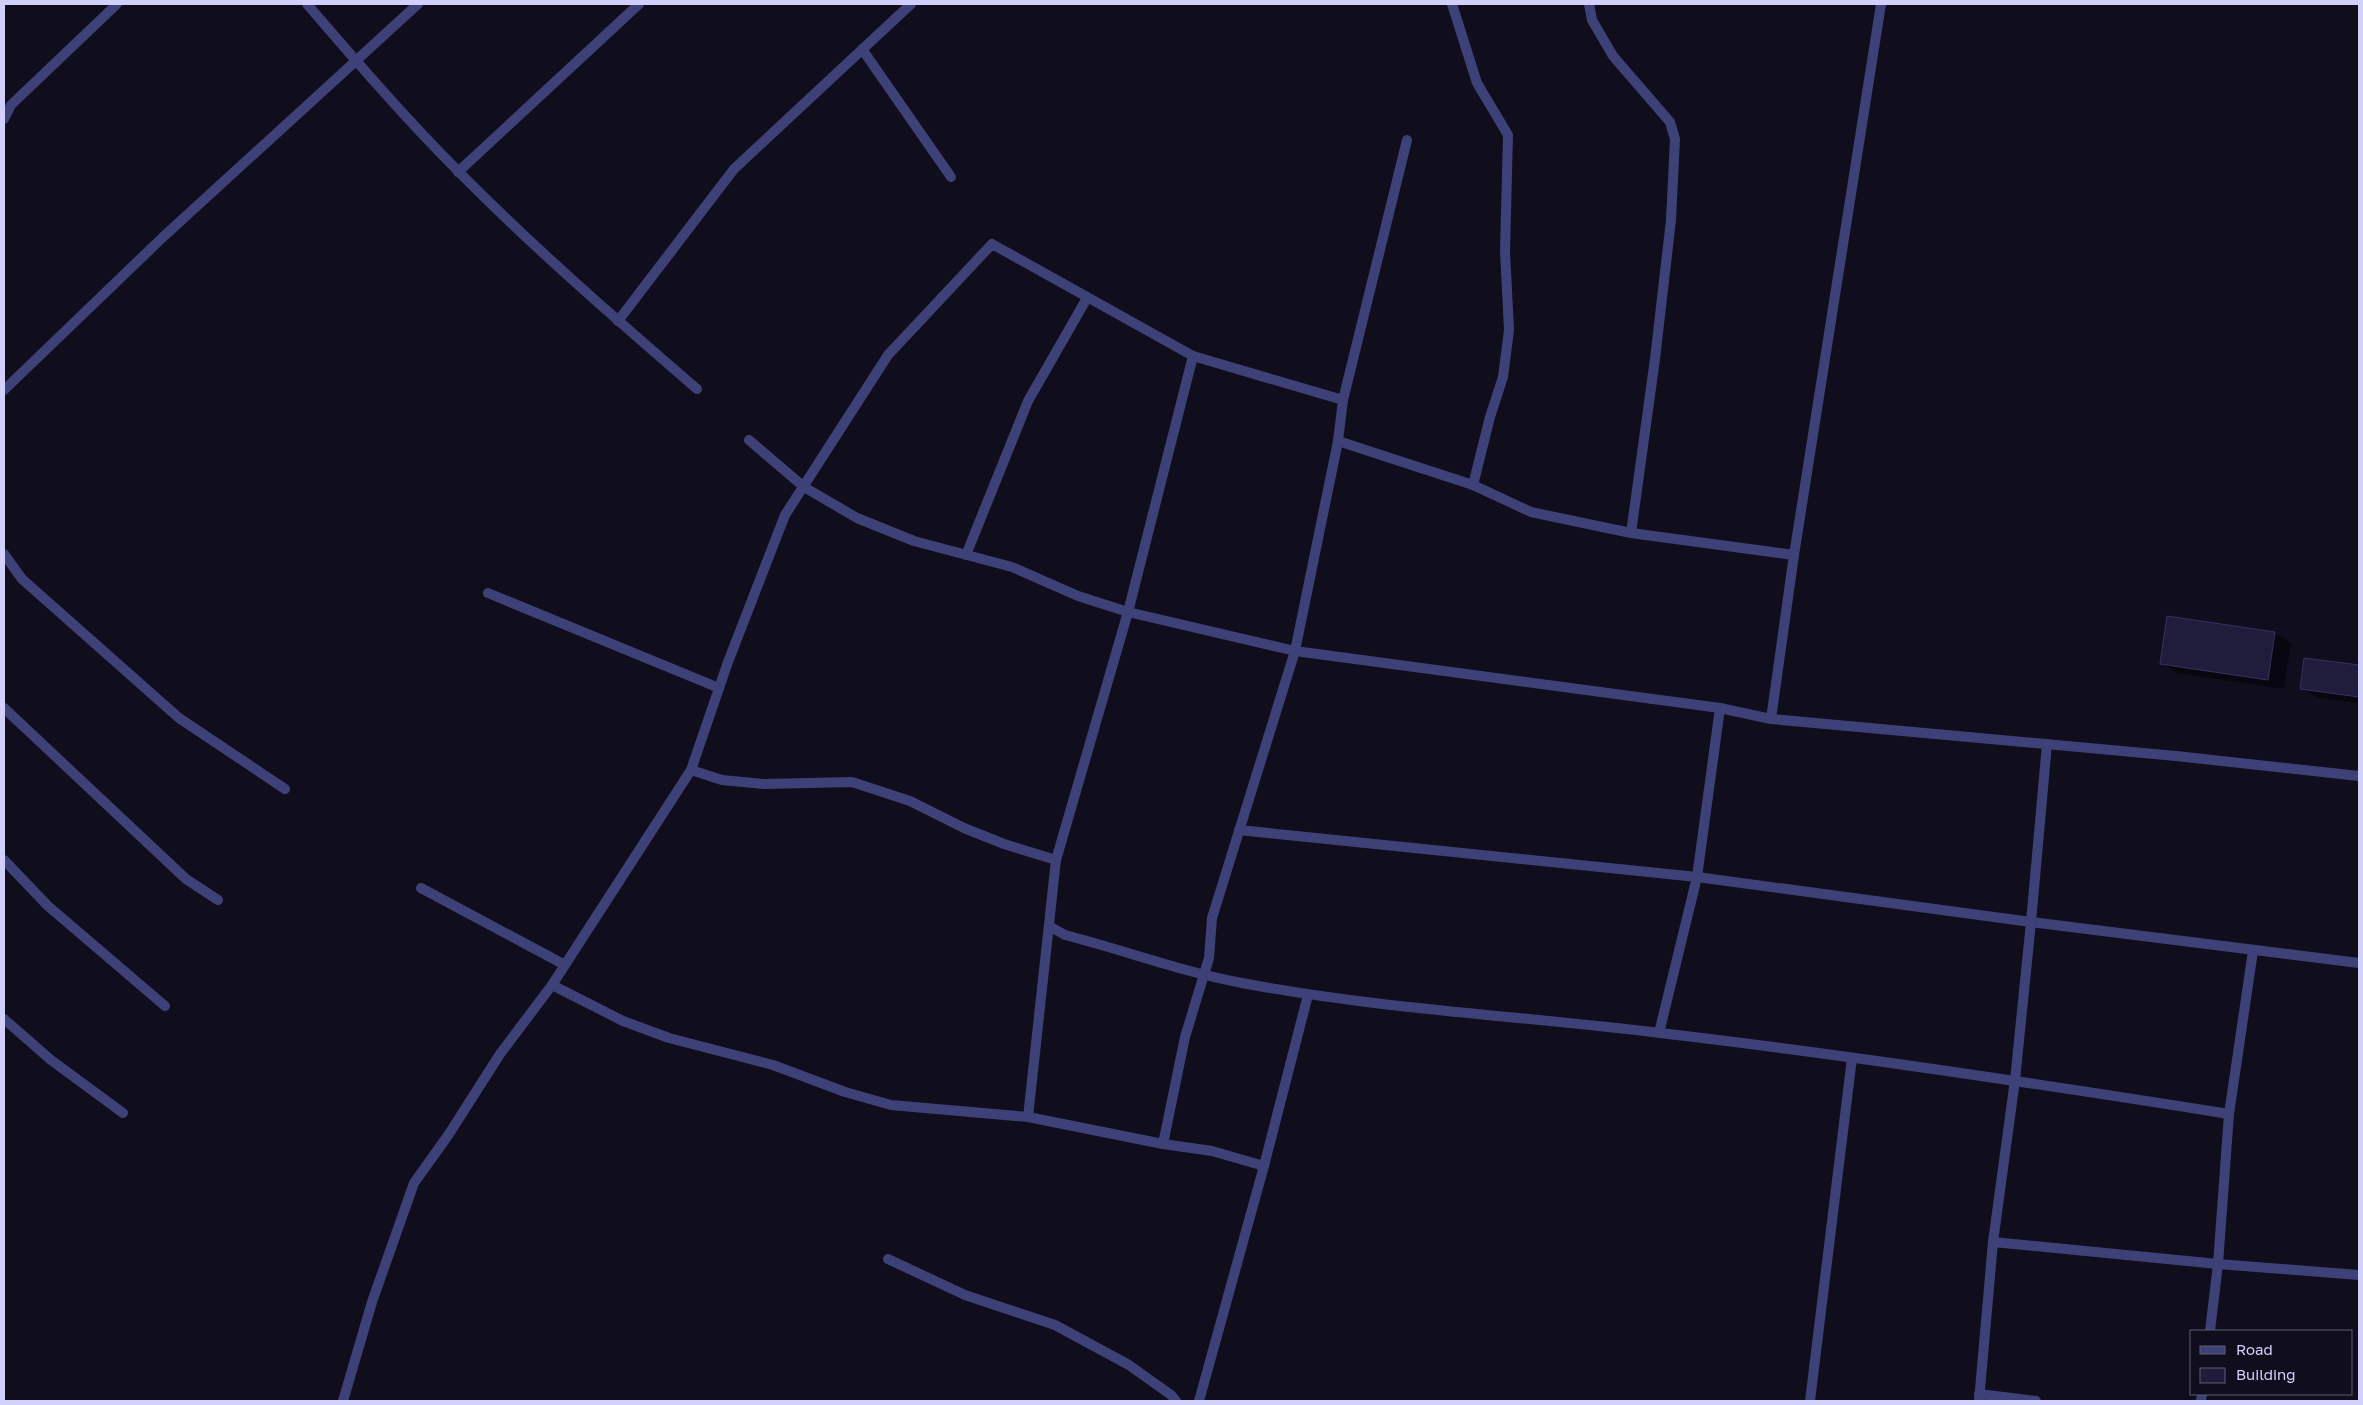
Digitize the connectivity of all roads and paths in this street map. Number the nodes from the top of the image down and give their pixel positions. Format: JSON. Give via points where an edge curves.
{"nodes":[{"id":1,"x":117,"y":4,"type":"edge"},
{"id":2,"x":307,"y":4,"type":"edge"},
{"id":3,"x":418,"y":4,"type":"edge"},
{"id":4,"x":639,"y":4,"type":"edge"},
{"id":5,"x":911,"y":4,"type":"edge"},
{"id":6,"x":1452,"y":4,"type":"edge"},
{"id":7,"x":1589,"y":4,"type":"edge"},
{"id":8,"x":1881,"y":4,"type":"edge"},
{"id":9,"x":862,"y":49,"type":"junction"},
{"id":10,"x":356,"y":61,"type":"junction"},
{"id":11,"x":4,"y":120,"type":"edge"},
{"id":12,"x":1406,"y":140,"type":"dead end"},
{"id":13,"x":458,"y":172,"type":"junction"},
{"id":14,"x":951,"y":177,"type":"dead end"},
{"id":15,"x":1087,"y":298,"type":"junction"},
{"id":16,"x":618,"y":321,"type":"junction"},
{"id":17,"x":1194,"y":356,"type":"junction"},
{"id":18,"x":697,"y":389,"type":"dead end"},
{"id":19,"x":4,"y":390,"type":"edge"},
{"id":20,"x":1343,"y":400,"type":"junction"},
{"id":21,"x":748,"y":440,"type":"dead end"},
{"id":22,"x":1338,"y":441,"type":"junction"},
{"id":23,"x":1473,"y":485,"type":"junction"},
{"id":24,"x":804,"y":487,"type":"junction"},
{"id":25,"x":1631,"y":533,"type":"junction"},
{"id":26,"x":4,"y":554,"type":"edge"},
{"id":27,"x":966,"y":555,"type":"junction"},
{"id":28,"x":1794,"y":555,"type":"junction"},
{"id":29,"x":488,"y":593,"type":"dead end"},
{"id":30,"x":1128,"y":612,"type":"junction"},
{"id":31,"x":1295,"y":651,"type":"junction"},
{"id":32,"x":719,"y":688,"type":"junction"},
{"id":33,"x":4,"y":708,"type":"edge"},
{"id":34,"x":1720,"y":708,"type":"junction"},
{"id":35,"x":1772,"y":719,"type":"junction"},
{"id":36,"x":2047,"y":744,"type":"junction"},
{"id":37,"x":691,"y":770,"type":"junction"},
{"id":38,"x":2359,"y":776,"type":"edge"},
{"id":39,"x":285,"y":789,"type":"dead end"},
{"id":40,"x":1239,"y":830,"type":"junction"},
{"id":41,"x":4,"y":860,"type":"edge"},
{"id":42,"x":1056,"y":860,"type":"junction"},
{"id":43,"x":1697,"y":877,"type":"junction"},
{"id":44,"x":421,"y":888,"type":"dead end"},
{"id":45,"x":218,"y":900,"type":"dead end"},
{"id":46,"x":2031,"y":922,"type":"junction"},
{"id":47,"x":1049,"y":926,"type":"junction"},
{"id":48,"x":2253,"y":950,"type":"junction"},
{"id":49,"x":2359,"y":963,"type":"edge"},
{"id":50,"x":565,"y":965,"type":"junction"},
{"id":51,"x":1204,"y":975,"type":"junction"},
{"id":52,"x":552,"y":985,"type":"junction"},
{"id":53,"x":1308,"y":995,"type":"junction"},
{"id":54,"x":165,"y":1006,"type":"dead end"},
{"id":55,"x":4,"y":1019,"type":"edge"},
{"id":56,"x":1659,"y":1033,"type":"junction"},
{"id":57,"x":1852,"y":1058,"type":"junction"},
{"id":58,"x":2014,"y":1080,"type":"junction"},
{"id":59,"x":123,"y":1113,"type":"dead end"},
{"id":60,"x":2229,"y":1114,"type":"junction"},
{"id":61,"x":1028,"y":1117,"type":"junction"},
{"id":62,"x":1163,"y":1144,"type":"junction"},
{"id":63,"x":1264,"y":1166,"type":"junction"},
{"id":64,"x":1993,"y":1242,"type":"junction"},
{"id":65,"x":888,"y":1258,"type":"dead end"},
{"id":66,"x":2218,"y":1264,"type":"junction"},
{"id":67,"x":2359,"y":1275,"type":"edge"},
{"id":68,"x":2210,"y":1330,"type":"edge"},
{"id":69,"x":1979,"y":1397,"type":"edge"},
{"id":70,"x":343,"y":1401,"type":"edge"},
{"id":71,"x":1176,"y":1401,"type":"edge"},
{"id":72,"x":1199,"y":1401,"type":"edge"},
{"id":73,"x":1810,"y":1401,"type":"edge"},
{"id":74,"x":2036,"y":1401,"type":"edge"}],
"edges":[{"from":1,"to":11,"type":"street","via":[[11,105]]},
{"from":2,"to":10,"type":"street"},
{"from":3,"to":10,"type":"street"},
{"from":4,"to":13,"type":"street"},
{"from":5,"to":9,"type":"street"},
{"from":6,"to":23,"type":"street","via":[[1477,83],[1508,135],[1506,251],[1510,330],[1503,377]]},
{"from":7,"to":25,"type":"street","via":[[1592,20],[1614,56],[1670,122],[1675,139],[1672,220]]},
{"from":8,"to":28,"type":"street"},
{"from":9,"to":14,"type":"street"},
{"from":9,"to":16,"type":"street","via":[[734,169]]},
{"from":10,"to":13,"type":"street"},
{"from":10,"to":19,"type":"street","via":[[162,238]]},
{"from":12,"to":20,"type":"street"},
{"from":13,"to":16,"type":"street"},
{"from":15,"to":17,"type":"street"},
{"from":15,"to":24,"type":"street","via":[[992,244],[888,355]]},
{"from":15,"to":27,"type":"street","via":[[1028,400]]},
{"from":16,"to":18,"type":"street"},
{"from":17,"to":20,"type":"street"},
{"from":17,"to":30,"type":"street"},
{"from":20,"to":22,"type":"street"},
{"from":21,"to":24,"type":"street"},
{"from":22,"to":23,"type":"street"},
{"from":22,"to":31,"type":"street"},
{"from":23,"to":25,"type":"street","via":[[1531,512]]},
{"from":24,"to":27,"type":"street","via":[[857,518],[914,541]]},
{"from":24,"to":32,"type":"street","via":[[785,515]]},
{"from":25,"to":28,"type":"street"},
{"from":26,"to":39,"type":"street","via":[[22,579],[179,718]]},
{"from":27,"to":30,"type":"street","via":[[1012,567],[1078,596]]},
{"from":28,"to":35,"type":"street"},
{"from":29,"to":32,"type":"street"},
{"from":30,"to":31,"type":"street"},
{"from":30,"to":42,"type":"street"},
{"from":31,"to":34,"type":"street"},
{"from":31,"to":40,"type":"street"},
{"from":32,"to":37,"type":"street"},
{"from":33,"to":45,"type":"street","via":[[186,879]]},
{"from":34,"to":35,"type":"street"},
{"from":34,"to":43,"type":"street"},
{"from":35,"to":36,"type":"street"},
{"from":36,"to":38,"type":"street"},
{"from":36,"to":46,"type":"street"},
{"from":37,"to":42,"type":"street","via":[[722,780],[764,784],[852,782],[910,801],[1004,844]]},
{"from":37,"to":50,"type":"street"},
{"from":40,"to":43,"type":"street"},
{"from":40,"to":51,"type":"street","via":[[1212,918],[1209,958]]},
{"from":41,"to":54,"type":"street","via":[[48,906]]},
{"from":42,"to":47,"type":"street"},
{"from":43,"to":46,"type":"street"},
{"from":43,"to":56,"type":"street"},
{"from":44,"to":50,"type":"street"},
{"from":46,"to":48,"type":"street"},
{"from":46,"to":58,"type":"street"},
{"from":47,"to":51,"type":"street","via":[[1065,936]]},
{"from":47,"to":61,"type":"street"},
{"from":48,"to":49,"type":"street"},
{"from":48,"to":60,"type":"street"},
{"from":50,"to":52,"type":"street"},
{"from":51,"to":53,"type":"street"},
{"from":51,"to":62,"type":"street","via":[[1185,1037]]},
{"from":52,"to":61,"type":"street","via":[[623,1021],[669,1038],[773,1064],[882,1103]]},
{"from":52,"to":70,"type":"street","via":[[500,1054],[414,1183],[372,1302]]},
{"from":53,"to":56,"type":"street"},
{"from":53,"to":63,"type":"street"},
{"from":55,"to":59,"type":"street","via":[[51,1060]]},
{"from":56,"to":57,"type":"street"},
{"from":57,"to":58,"type":"street"},
{"from":57,"to":73,"type":"street"},
{"from":58,"to":60,"type":"street"},
{"from":58,"to":64,"type":"street"},
{"from":60,"to":66,"type":"street"},
{"from":61,"to":62,"type":"street"},
{"from":62,"to":63,"type":"street","via":[[1212,1151]]},
{"from":63,"to":72,"type":"street"},
{"from":64,"to":66,"type":"street"},
{"from":64,"to":69,"type":"street"},
{"from":65,"to":71,"type":"street","via":[[965,1295],[1055,1325],[1129,1365]]},
{"from":66,"to":67,"type":"street"},
{"from":66,"to":68,"type":"street"},
{"from":69,"to":74,"type":"street"}]}
